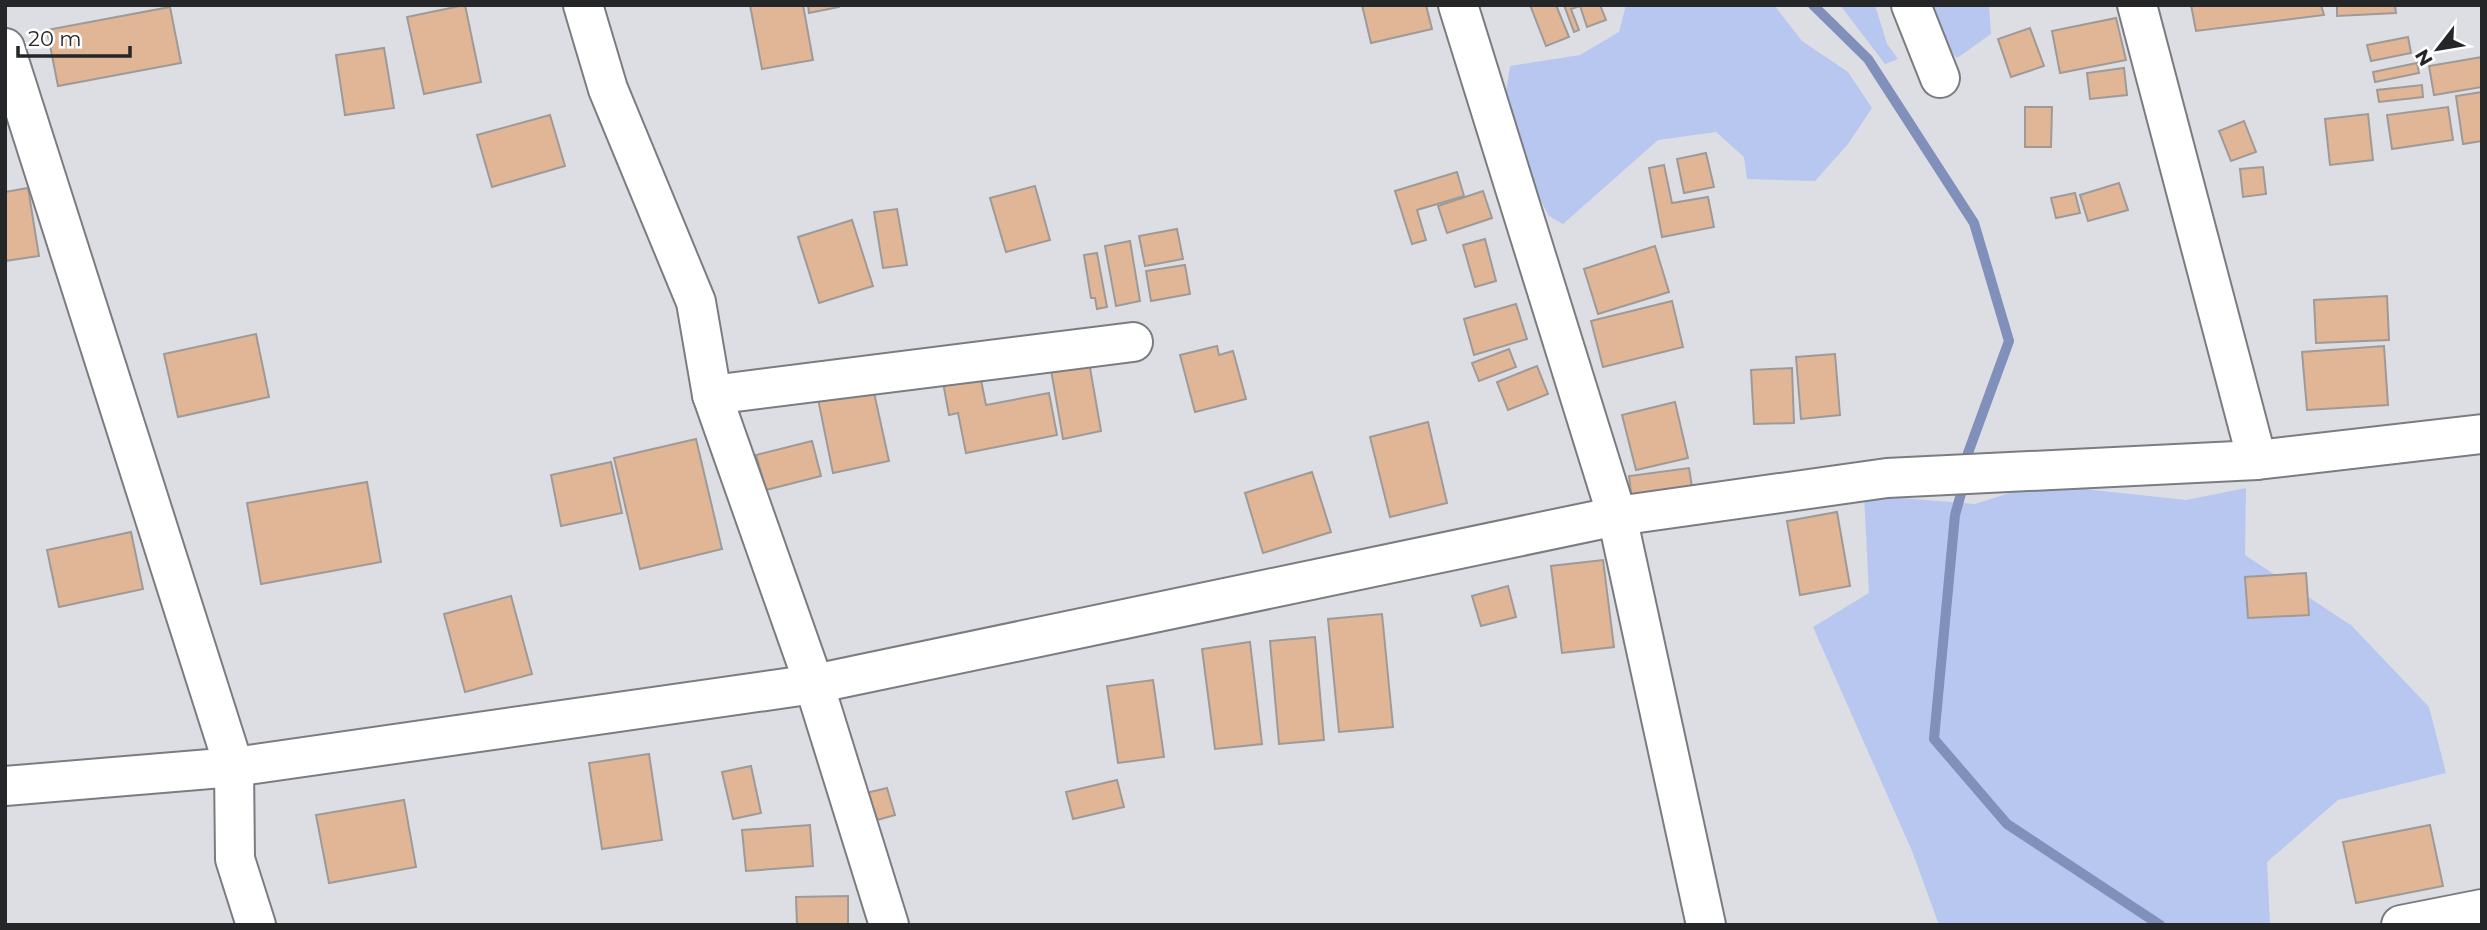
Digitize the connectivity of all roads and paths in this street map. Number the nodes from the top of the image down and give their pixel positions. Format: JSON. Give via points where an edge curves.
{"nodes":[{"id":1,"x":583,"y":5,"type":"edge"},
{"id":2,"x":1458,"y":5,"type":"edge"},
{"id":3,"x":1912,"y":5,"type":"edge"},
{"id":4,"x":2137,"y":5,"type":"edge"},
{"id":5,"x":5,"y":48,"type":"edge"},
{"id":6,"x":1940,"y":78,"type":"dead end"},
{"id":7,"x":1133,"y":342,"type":"dead end"},
{"id":8,"x":712,"y":395,"type":"junction"},
{"id":9,"x":2482,"y":434,"type":"edge"},
{"id":10,"x":2257,"y":460,"type":"junction"},
{"id":11,"x":1617,"y":516,"type":"junction"},
{"id":12,"x":814,"y":684,"type":"junction"},
{"id":13,"x":234,"y":767,"type":"junction"},
{"id":14,"x":5,"y":786,"type":"edge"},
{"id":15,"x":2482,"y":909,"type":"edge"},
{"id":16,"x":256,"y":925,"type":"edge"},
{"id":17,"x":889,"y":925,"type":"edge"},
{"id":18,"x":1706,"y":925,"type":"edge"},
{"id":19,"x":2401,"y":925,"type":"edge"}],
"edges":[{"from":1,"to":8,"type":"street","via":[[608,89],[696,302]]},
{"from":2,"to":11,"type":"street"},
{"from":3,"to":6,"type":"street"},
{"from":4,"to":10,"type":"street"},
{"from":5,"to":13,"type":"street"},
{"from":7,"to":8,"type":"street"},
{"from":8,"to":12,"type":"street"},
{"from":9,"to":10,"type":"street"},
{"from":10,"to":11,"type":"street","via":[[1887,478]]},
{"from":11,"to":12,"type":"street"},
{"from":11,"to":18,"type":"street"},
{"from":12,"to":13,"type":"street"},
{"from":12,"to":17,"type":"street"},
{"from":13,"to":14,"type":"street"},
{"from":13,"to":16,"type":"street","via":[[235,859]]},
{"from":15,"to":19,"type":"street"}]}
